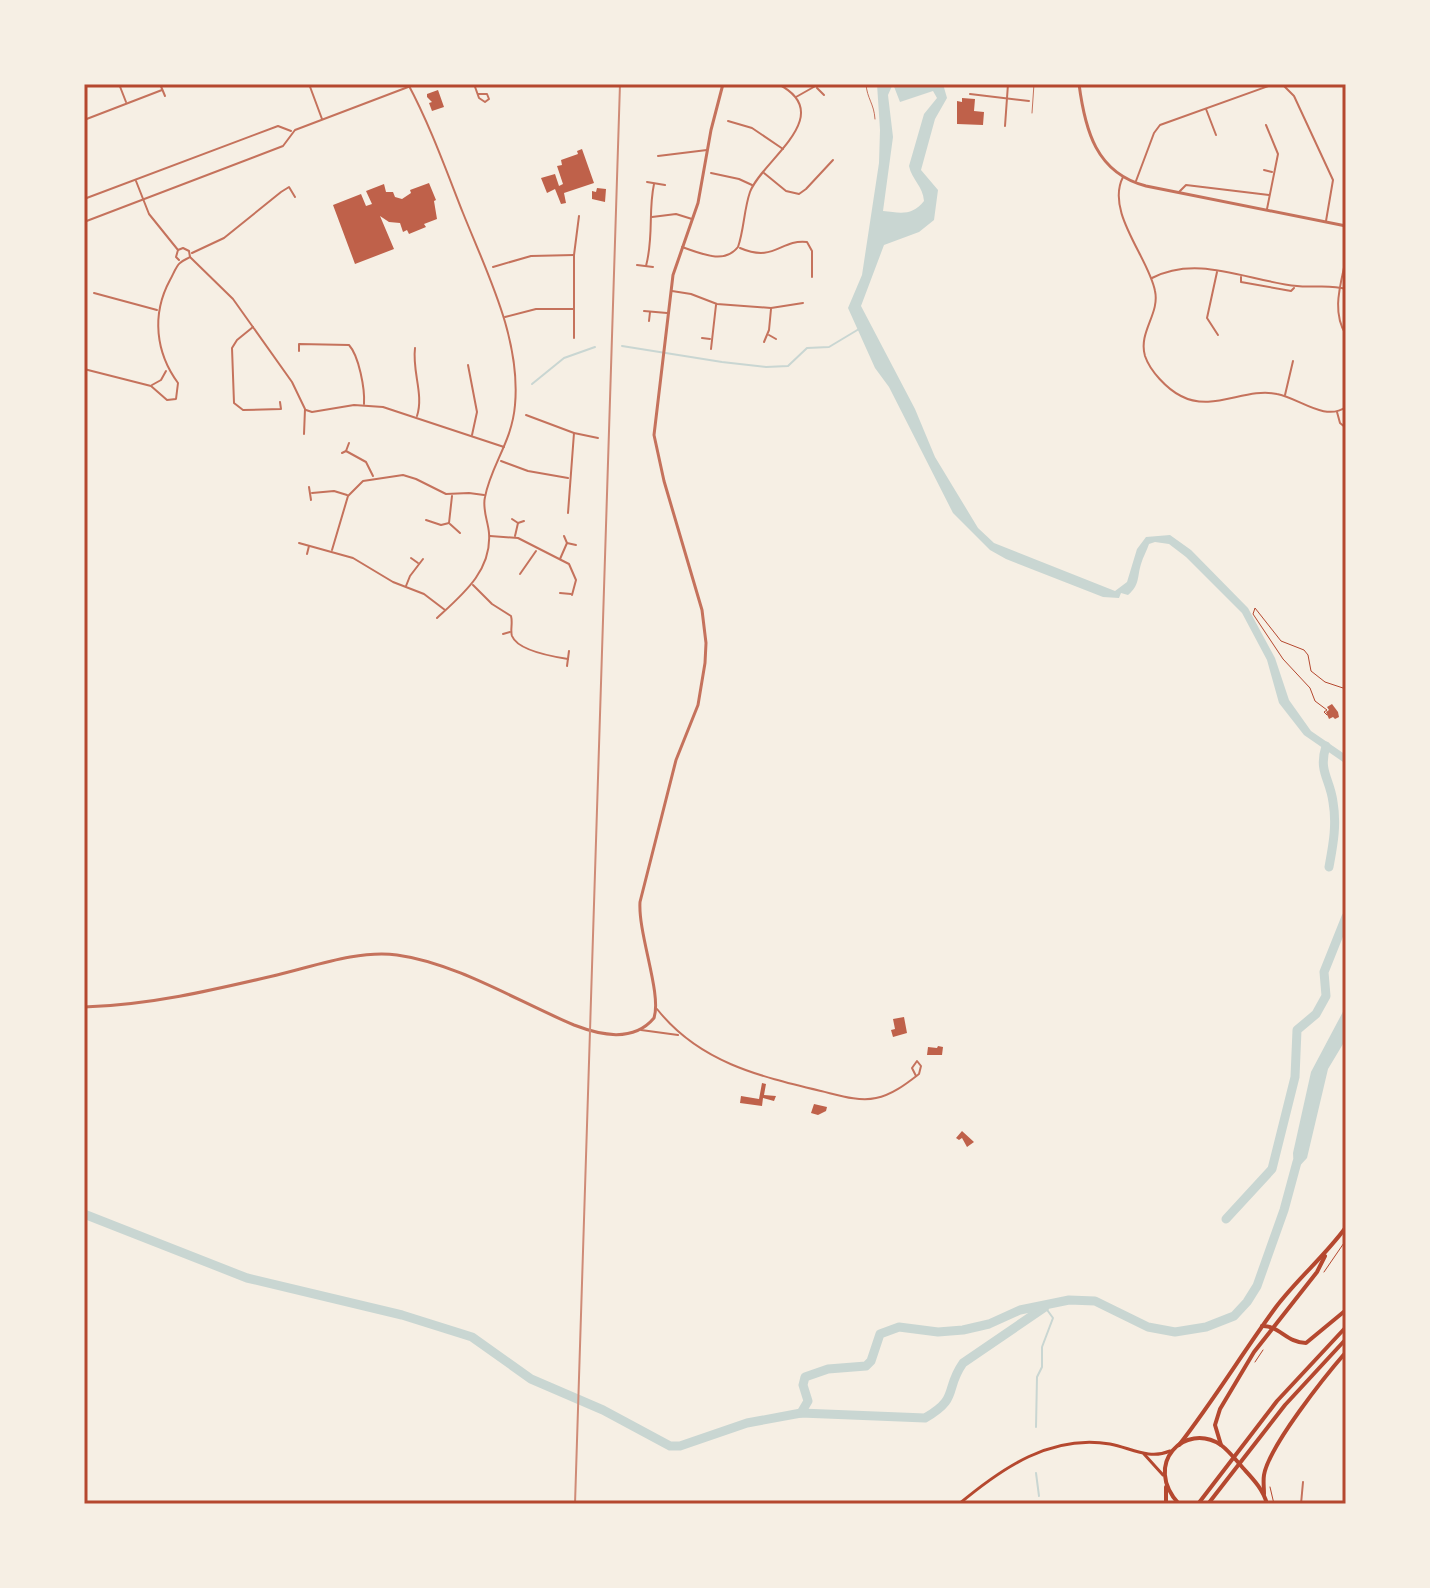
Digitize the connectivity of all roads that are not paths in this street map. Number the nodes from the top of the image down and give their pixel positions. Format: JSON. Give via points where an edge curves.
{"nodes":[{"id":1,"x":119,"y":84,"type":"edge"},
{"id":2,"x":160,"y":84,"type":"edge"},
{"id":3,"x":309,"y":84,"type":"edge"},
{"id":4,"x":416,"y":84,"type":"edge"},
{"id":5,"x":474,"y":84,"type":"edge"},
{"id":6,"x":723,"y":84,"type":"edge"},
{"id":7,"x":778,"y":84,"type":"edge"},
{"id":8,"x":866,"y":84,"type":"edge"},
{"id":9,"x":1008,"y":84,"type":"edge"},
{"id":10,"x":1034,"y":84,"type":"edge"},
{"id":11,"x":1079,"y":84,"type":"edge"},
{"id":12,"x":1274,"y":84,"type":"edge"},
{"id":13,"x":1282,"y":84,"type":"edge"},
{"id":14,"x":409,"y":85,"type":"edge"},
{"id":15,"x":818,"y":86,"type":"edge"},
{"id":16,"x":162,"y":90,"type":"junction"},
{"id":17,"x":478,"y":94,"type":"dead end"},
{"id":18,"x":970,"y":94,"type":"dead end"},
{"id":19,"x":824,"y":95,"type":"dead end"},
{"id":20,"x":165,"y":96,"type":"dead end"},
{"id":21,"x":795,"y":98,"type":"junction"},
{"id":22,"x":1006,"y":98,"type":"junction"},
{"id":23,"x":1029,"y":101,"type":"dead end"},
{"id":24,"x":127,"y":103,"type":"junction"},
{"id":25,"x":1206,"y":108,"type":"junction"},
{"id":26,"x":1032,"y":113,"type":"dead end"},
{"id":27,"x":322,"y":119,"type":"junction"},
{"id":28,"x":875,"y":119,"type":"dead end"},
{"id":29,"x":84,"y":120,"type":"edge"},
{"id":30,"x":728,"y":121,"type":"dead end"},
{"id":31,"x":735,"y":123,"type":"junction"},
{"id":32,"x":1266,"y":125,"type":"dead end"},
{"id":33,"x":1005,"y":126,"type":"dead end"},
{"id":34,"x":733,"y":130,"type":"dead end"},
{"id":35,"x":292,"y":132,"type":"junction"},
{"id":36,"x":1216,"y":135,"type":"dead end"},
{"id":37,"x":783,"y":149,"type":"junction"},
{"id":38,"x":707,"y":150,"type":"junction"},
{"id":39,"x":833,"y":160,"type":"dead end"},
{"id":40,"x":663,"y":161,"type":"dead end"},
{"id":41,"x":824,"y":170,"type":"junction"},
{"id":42,"x":1264,"y":170,"type":"dead end"},
{"id":43,"x":1274,"y":172,"type":"junction"},
{"id":44,"x":711,"y":173,"type":"dead end"},
{"id":45,"x":764,"y":173,"type":"junction"},
{"id":46,"x":829,"y":174,"type":"dead end"},
{"id":47,"x":718,"y":175,"type":"junction"},
{"id":48,"x":1123,"y":177,"type":"junction"},
{"id":49,"x":135,"y":180,"type":"junction"},
{"id":50,"x":716,"y":181,"type":"dead end"},
{"id":51,"x":647,"y":182,"type":"dead end"},
{"id":52,"x":1135,"y":183,"type":"junction"},
{"id":53,"x":654,"y":184,"type":"junction"},
{"id":54,"x":665,"y":185,"type":"dead end"},
{"id":55,"x":753,"y":186,"type":"junction"},
{"id":56,"x":1179,"y":193,"type":"junction"},
{"id":57,"x":1269,"y":195,"type":"junction"},
{"id":58,"x":295,"y":197,"type":"dead end"},
{"id":59,"x":84,"y":199,"type":"edge"},
{"id":60,"x":143,"y":200,"type":"junction"},
{"id":61,"x":1267,"y":210,"type":"junction"},
{"id":62,"x":579,"y":216,"type":"dead end"},
{"id":63,"x":652,"y":217,"type":"junction"},
{"id":64,"x":693,"y":219,"type":"junction"},
{"id":65,"x":84,"y":222,"type":"edge"},
{"id":66,"x":1326,"y":222,"type":"junction"},
{"id":67,"x":1346,"y":226,"type":"edge"},
{"id":68,"x":682,"y":247,"type":"junction"},
{"id":69,"x":738,"y":247,"type":"junction"},
{"id":70,"x":178,"y":250,"type":"junction"},
{"id":71,"x":191,"y":255,"type":"junction"},
{"id":72,"x":574,"y":255,"type":"junction"},
{"id":73,"x":1346,"y":258,"type":"edge"},
{"id":74,"x":181,"y":262,"type":"junction"},
{"id":75,"x":637,"y":265,"type":"dead end"},
{"id":76,"x":646,"y":266,"type":"junction"},
{"id":77,"x":493,"y":267,"type":"dead end"},
{"id":78,"x":653,"y":267,"type":"dead end"},
{"id":79,"x":805,"y":271,"type":"dead end"},
{"id":80,"x":812,"y":271,"type":"junction"},
{"id":81,"x":1217,"y":271,"type":"junction"},
{"id":82,"x":1241,"y":276,"type":"junction"},
{"id":83,"x":812,"y":277,"type":"dead end"},
{"id":84,"x":1150,"y":278,"type":"junction"},
{"id":85,"x":1296,"y":286,"type":"junction"},
{"id":86,"x":1340,"y":288,"type":"junction"},
{"id":87,"x":1346,"y":289,"type":"edge"},
{"id":88,"x":671,"y":291,"type":"junction"},
{"id":89,"x":94,"y":293,"type":"dead end"},
{"id":90,"x":803,"y":303,"type":"dead end"},
{"id":91,"x":717,"y":304,"type":"junction"},
{"id":92,"x":771,"y":308,"type":"junction"},
{"id":93,"x":574,"y":309,"type":"junction"},
{"id":94,"x":159,"y":310,"type":"junction"},
{"id":95,"x":644,"y":311,"type":"dead end"},
{"id":96,"x":650,"y":312,"type":"junction"},
{"id":97,"x":668,"y":313,"type":"junction"},
{"id":98,"x":503,"y":318,"type":"junction"},
{"id":99,"x":649,"y":321,"type":"dead end"},
{"id":100,"x":254,"y":326,"type":"junction"},
{"id":101,"x":767,"y":334,"type":"junction"},
{"id":102,"x":1218,"y":335,"type":"dead end"},
{"id":103,"x":1346,"y":335,"type":"edge"},
{"id":104,"x":574,"y":338,"type":"dead end"},
{"id":105,"x":702,"y":338,"type":"dead end"},
{"id":106,"x":712,"y":339,"type":"junction"},
{"id":107,"x":776,"y":339,"type":"dead end"},
{"id":108,"x":764,"y":342,"type":"dead end"},
{"id":109,"x":415,"y":348,"type":"dead end"},
{"id":110,"x":711,"y":349,"type":"dead end"},
{"id":111,"x":299,"y":351,"type":"dead end"},
{"id":112,"x":1293,"y":361,"type":"dead end"},
{"id":113,"x":468,"y":365,"type":"dead end"},
{"id":114,"x":84,"y":369,"type":"edge"},
{"id":115,"x":166,"y":370,"type":"junction"},
{"id":116,"x":151,"y":386,"type":"junction"},
{"id":117,"x":1285,"y":396,"type":"junction"},
{"id":118,"x":280,"y":402,"type":"dead end"},
{"id":119,"x":364,"y":406,"type":"junction"},
{"id":120,"x":1346,"y":407,"type":"edge"},
{"id":121,"x":305,"y":409,"type":"junction"},
{"id":122,"x":1337,"y":412,"type":"junction"},
{"id":123,"x":526,"y":415,"type":"dead end"},
{"id":124,"x":416,"y":417,"type":"junction"},
{"id":125,"x":1346,"y":428,"type":"edge"},
{"id":126,"x":574,"y":433,"type":"junction"},
{"id":127,"x":304,"y":434,"type":"dead end"},
{"id":128,"x":472,"y":436,"type":"junction"},
{"id":129,"x":598,"y":438,"type":"dead end"},
{"id":130,"x":349,"y":443,"type":"dead end"},
{"id":131,"x":506,"y":447,"type":"junction"},
{"id":132,"x":500,"y":461,"type":"junction"},
{"id":133,"x":374,"y":477,"type":"junction"},
{"id":134,"x":570,"y":478,"type":"junction"},
{"id":135,"x":309,"y":487,"type":"dead end"},
{"id":136,"x":312,"y":493,"type":"junction"},
{"id":137,"x":452,"y":494,"type":"junction"},
{"id":138,"x":485,"y":495,"type":"junction"},
{"id":139,"x":348,"y":496,"type":"junction"},
{"id":140,"x":311,"y":500,"type":"dead end"},
{"id":141,"x":568,"y":513,"type":"dead end"},
{"id":142,"x":512,"y":519,"type":"dead end"},
{"id":143,"x":426,"y":520,"type":"dead end"},
{"id":144,"x":524,"y":521,"type":"dead end"},
{"id":145,"x":449,"y":523,"type":"junction"},
{"id":146,"x":518,"y":523,"type":"junction"},
{"id":147,"x":460,"y":533,"type":"dead end"},
{"id":148,"x":489,"y":536,"type":"junction"},
{"id":149,"x":564,"y":536,"type":"dead end"},
{"id":150,"x":515,"y":537,"type":"junction"},
{"id":151,"x":299,"y":543,"type":"dead end"},
{"id":152,"x":567,"y":543,"type":"junction"},
{"id":153,"x":309,"y":545,"type":"junction"},
{"id":154,"x":576,"y":545,"type":"dead end"},
{"id":155,"x":332,"y":550,"type":"junction"},
{"id":156,"x":537,"y":550,"type":"junction"},
{"id":157,"x":307,"y":554,"type":"dead end"},
{"id":158,"x":411,"y":558,"type":"dead end"},
{"id":159,"x":423,"y":559,"type":"dead end"},
{"id":160,"x":560,"y":559,"type":"junction"},
{"id":161,"x":419,"y":564,"type":"junction"},
{"id":162,"x":525,"y":567,"type":"junction"},
{"id":163,"x":531,"y":571,"type":"dead end"},
{"id":164,"x":520,"y":574,"type":"dead end"},
{"id":165,"x":472,"y":584,"type":"junction"},
{"id":166,"x":406,"y":587,"type":"junction"},
{"id":167,"x":560,"y":593,"type":"dead end"},
{"id":168,"x":572,"y":595,"type":"junction"},
{"id":169,"x":575,"y":600,"type":"dead end"},
{"id":170,"x":446,"y":611,"type":"junction"},
{"id":171,"x":437,"y":618,"type":"dead end"},
{"id":172,"x":511,"y":632,"type":"junction"},
{"id":173,"x":503,"y":634,"type":"dead end"},
{"id":174,"x":569,"y":651,"type":"dead end"},
{"id":175,"x":568,"y":659,"type":"junction"},
{"id":176,"x":567,"y":666,"type":"dead end"},
{"id":177,"x":84,"y":1007,"type":"edge"},
{"id":178,"x":657,"y":1009,"type":"junction"},
{"id":179,"x":641,"y":1030,"type":"junction"},
{"id":180,"x":683,"y":1038,"type":"junction"},
{"id":181,"x":916,"y":1076,"type":"dead end"},
{"id":182,"x":1346,"y":1227,"type":"edge"},
{"id":183,"x":1326,"y":1254,"type":"junction"},
{"id":184,"x":1346,"y":1310,"type":"edge"},
{"id":185,"x":1262,"y":1326,"type":"junction"},
{"id":186,"x":1273,"y":1327,"type":"junction"},
{"id":187,"x":1346,"y":1327,"type":"edge"},
{"id":188,"x":1346,"y":1339,"type":"edge"},
{"id":189,"x":1346,"y":1352,"type":"edge"},
{"id":190,"x":1179,"y":1445,"type":"junction"},
{"id":191,"x":1221,"y":1445,"type":"junction"},
{"id":192,"x":1174,"y":1450,"type":"junction"},
{"id":193,"x":1143,"y":1454,"type":"junction"},
{"id":194,"x":1163,"y":1475,"type":"junction"},
{"id":195,"x":1303,"y":1482,"type":"dead end"},
{"id":196,"x":1166,"y":1487,"type":"junction"},
{"id":197,"x":1264,"y":1494,"type":"junction"},
{"id":198,"x":1199,"y":1502,"type":"edge"},
{"id":199,"x":959,"y":1504,"type":"edge"},
{"id":200,"x":1166,"y":1504,"type":"edge"},
{"id":201,"x":1179,"y":1504,"type":"edge"},
{"id":202,"x":1208,"y":1504,"type":"edge"},
{"id":203,"x":1267,"y":1504,"type":"edge"},
{"id":204,"x":1301,"y":1504,"type":"edge"}],
"edges":[{"from":1,"to":24,"type":"street"},
{"from":2,"to":16,"type":"street"},
{"from":3,"to":27,"type":"street"},
{"from":4,"to":14,"type":"street"},
{"from":5,"to":17,"type":"street"},
{"from":6,"to":38,"type":"street"},
{"from":7,"to":21,"type":"street"},
{"from":8,"to":28,"type":"lane"},
{"from":9,"to":22,"type":"street"},
{"from":10,"to":26,"type":"lane"},
{"from":11,"to":48,"type":"street","via":[[1091,142]]},
{"from":12,"to":25,"type":"street"},
{"from":13,"to":66,"type":"street","via":[[1291,91],[1333,180]]},
{"from":14,"to":27,"type":"street"},
{"from":14,"to":98,"type":"street"},
{"from":15,"to":19,"type":"street"},
{"from":15,"to":21,"type":"street"},
{"from":16,"to":20,"type":"street"},
{"from":16,"to":24,"type":"street"},
{"from":18,"to":22,"type":"street"},
{"from":21,"to":37,"type":"street","via":[[799,123]]},
{"from":22,"to":23,"type":"street"},
{"from":22,"to":33,"type":"street"},
{"from":24,"to":29,"type":"street"},
{"from":25,"to":36,"type":"street"},
{"from":25,"to":52,"type":"street","via":[[1157,127]]},
{"from":27,"to":35,"type":"street"},
{"from":30,"to":31,"type":"street"},
{"from":31,"to":34,"type":"street"},
{"from":31,"to":37,"type":"street"},
{"from":32,"to":43,"type":"street","via":[[1278,153]]},
{"from":35,"to":49,"type":"street","via":[[278,126]]},
{"from":35,"to":60,"type":"street","via":[[283,146]]},
{"from":37,"to":45,"type":"street"},
{"from":38,"to":40,"type":"street","via":[[660,156]]},
{"from":38,"to":64,"type":"street"},
{"from":39,"to":41,"type":"street"},
{"from":41,"to":45,"type":"street","via":[[797,194]]},
{"from":41,"to":46,"type":"street"},
{"from":42,"to":43,"type":"street"},
{"from":43,"to":57,"type":"street"},
{"from":44,"to":47,"type":"street"},
{"from":45,"to":55,"type":"street"},
{"from":47,"to":50,"type":"street"},
{"from":47,"to":55,"type":"street"},
{"from":48,"to":52,"type":"street"},
{"from":48,"to":84,"type":"street","via":[[1118,198]]},
{"from":49,"to":59,"type":"street"},
{"from":49,"to":60,"type":"street"},
{"from":51,"to":53,"type":"street"},
{"from":52,"to":56,"type":"street"},
{"from":53,"to":54,"type":"street"},
{"from":53,"to":63,"type":"street"},
{"from":55,"to":69,"type":"street"},
{"from":56,"to":57,"type":"street","via":[[1186,185]]},
{"from":56,"to":61,"type":"street"},
{"from":57,"to":61,"type":"street"},
{"from":58,"to":71,"type":"street","via":[[289,187],[224,238]]},
{"from":60,"to":65,"type":"street"},
{"from":60,"to":70,"type":"street"},
{"from":61,"to":66,"type":"street"},
{"from":62,"to":72,"type":"street"},
{"from":63,"to":64,"type":"street","via":[[676,214]]},
{"from":63,"to":76,"type":"street"},
{"from":64,"to":68,"type":"street"},
{"from":66,"to":67,"type":"street"},
{"from":68,"to":69,"type":"street","via":[[715,256]]},
{"from":68,"to":88,"type":"street"},
{"from":69,"to":80,"type":"street","via":[[767,254],[807,242]]},
{"from":70,"to":71,"type":"street","via":[[187,249]]},
{"from":70,"to":74,"type":"street"},
{"from":71,"to":74,"type":"street"},
{"from":71,"to":100,"type":"street"},
{"from":72,"to":77,"type":"street","via":[[531,256]]},
{"from":72,"to":93,"type":"street"},
{"from":73,"to":86,"type":"street"},
{"from":74,"to":94,"type":"street"},
{"from":75,"to":76,"type":"street"},
{"from":76,"to":78,"type":"street"},
{"from":79,"to":80,"type":"street"},
{"from":80,"to":83,"type":"street"},
{"from":81,"to":82,"type":"street"},
{"from":81,"to":84,"type":"street","via":[[1182,266]]},
{"from":81,"to":102,"type":"street","via":[[1207,318]]},
{"from":82,"to":85,"type":"street"},
{"from":82,"to":85,"type":"street","via":[[1241,282],[1283,291]]},
{"from":84,"to":117,"type":"street","via":[[1156,303],[1144,350],[1151,367],[1172,390],[1204,403],[1256,392]]},
{"from":85,"to":86,"type":"street"},
{"from":86,"to":87,"type":"street"},
{"from":86,"to":103,"type":"street","via":[[1338,316]]},
{"from":88,"to":91,"type":"street"},
{"from":88,"to":97,"type":"street"},
{"from":89,"to":94,"type":"street"},
{"from":90,"to":92,"type":"street"},
{"from":91,"to":92,"type":"street"},
{"from":91,"to":106,"type":"street"},
{"from":92,"to":101,"type":"street"},
{"from":93,"to":98,"type":"street","via":[[536,309]]},
{"from":93,"to":104,"type":"street"},
{"from":94,"to":115,"type":"street"},
{"from":95,"to":96,"type":"street"},
{"from":96,"to":97,"type":"street"},
{"from":96,"to":99,"type":"street"},
{"from":97,"to":178,"type":"street","via":[[655,442],[702,610],[706,649],[698,705],[679,751],[640,902]]},
{"from":98,"to":131,"type":"street","via":[[516,385]]},
{"from":100,"to":118,"type":"street","via":[[232,348],[234,403],[243,410],[281,409]]},
{"from":100,"to":121,"type":"street"},
{"from":101,"to":107,"type":"street"},
{"from":101,"to":108,"type":"street"},
{"from":105,"to":106,"type":"street"},
{"from":106,"to":110,"type":"street"},
{"from":109,"to":124,"type":"street","via":[[421,401]]},
{"from":111,"to":119,"type":"street","via":[[299,344],[352,347],[363,381]]},
{"from":112,"to":117,"type":"street"},
{"from":113,"to":128,"type":"street","via":[[477,414]]},
{"from":114,"to":116,"type":"street"},
{"from":115,"to":116,"type":"street"},
{"from":115,"to":116,"type":"street","via":[[178,383],[176,399],[164,399]]},
{"from":117,"to":122,"type":"street"},
{"from":119,"to":121,"type":"street"},
{"from":119,"to":124,"type":"street"},
{"from":120,"to":122,"type":"street"},
{"from":121,"to":127,"type":"street"},
{"from":122,"to":125,"type":"street"},
{"from":123,"to":126,"type":"street"},
{"from":124,"to":128,"type":"street"},
{"from":126,"to":129,"type":"street"},
{"from":126,"to":134,"type":"street"},
{"from":128,"to":131,"type":"street"},
{"from":130,"to":133,"type":"street","via":[[344,452],[366,462]]},
{"from":131,"to":132,"type":"street"},
{"from":132,"to":134,"type":"street"},
{"from":132,"to":138,"type":"street"},
{"from":133,"to":137,"type":"street","via":[[410,476]]},
{"from":133,"to":139,"type":"street","via":[[358,483]]},
{"from":134,"to":141,"type":"street"},
{"from":135,"to":136,"type":"street"},
{"from":136,"to":139,"type":"street"},
{"from":136,"to":140,"type":"street"},
{"from":137,"to":138,"type":"street"},
{"from":137,"to":145,"type":"street"},
{"from":138,"to":148,"type":"street"},
{"from":139,"to":155,"type":"street"},
{"from":142,"to":146,"type":"street"},
{"from":143,"to":145,"type":"street"},
{"from":144,"to":146,"type":"street"},
{"from":145,"to":147,"type":"street"},
{"from":146,"to":150,"type":"street"},
{"from":148,"to":150,"type":"street"},
{"from":148,"to":165,"type":"street","via":[[485,561]]},
{"from":149,"to":152,"type":"street"},
{"from":150,"to":156,"type":"street"},
{"from":151,"to":153,"type":"street"},
{"from":152,"to":154,"type":"street"},
{"from":152,"to":160,"type":"street"},
{"from":153,"to":155,"type":"street"},
{"from":153,"to":157,"type":"street"},
{"from":155,"to":166,"type":"street"},
{"from":156,"to":160,"type":"street"},
{"from":156,"to":162,"type":"street"},
{"from":158,"to":161,"type":"street"},
{"from":159,"to":161,"type":"street"},
{"from":160,"to":168,"type":"street","via":[[574,571]]},
{"from":161,"to":166,"type":"street"},
{"from":162,"to":163,"type":"street"},
{"from":162,"to":164,"type":"street"},
{"from":165,"to":170,"type":"street"},
{"from":165,"to":172,"type":"street","via":[[511,616]]},
{"from":166,"to":170,"type":"street"},
{"from":167,"to":168,"type":"street"},
{"from":168,"to":169,"type":"street"},
{"from":170,"to":171,"type":"street"},
{"from":172,"to":173,"type":"street"},
{"from":172,"to":175,"type":"street","via":[[521,645]]},
{"from":174,"to":175,"type":"street"},
{"from":175,"to":176,"type":"street"},
{"from":177,"to":179,"type":"street","via":[[167,999],[353,958],[389,955],[449,970],[579,1027],[622,1035]]},
{"from":178,"to":179,"type":"street"},
{"from":178,"to":180,"type":"street"},
{"from":179,"to":180,"type":"street"},
{"from":180,"to":181,"type":"street","via":[[750,1073],[851,1097],[882,1097]]},
{"from":182,"to":183,"type":"main road"},
{"from":183,"to":185,"type":"main road"},
{"from":183,"to":186,"type":"main road"},
{"from":184,"to":186,"type":"main road","via":[[1306,1343],[1291,1341]]},
{"from":185,"to":186,"type":"main road"},
{"from":185,"to":190,"type":"main road"},
{"from":186,"to":191,"type":"main road","via":[[1218,1412],[1215,1429]]},
{"from":187,"to":198,"type":"main road","via":[[1277,1401]]},
{"from":188,"to":202,"type":"main road"},
{"from":189,"to":197,"type":"main road","via":[[1276,1449],[1263,1476]]},
{"from":190,"to":191,"type":"main road","via":[[1192,1439]]},
{"from":190,"to":192,"type":"main road"},
{"from":191,"to":197,"type":"main road"},
{"from":192,"to":193,"type":"main road"},
{"from":192,"to":194,"type":"main road"},
{"from":193,"to":194,"type":"main road"},
{"from":193,"to":199,"type":"main road","via":[[1098,1443],[1051,1447],[1009,1468]]},
{"from":194,"to":196,"type":"main road"},
{"from":195,"to":204,"type":"street"},
{"from":196,"to":200,"type":"main road"},
{"from":196,"to":201,"type":"main road"},
{"from":197,"to":203,"type":"main road"}]}
